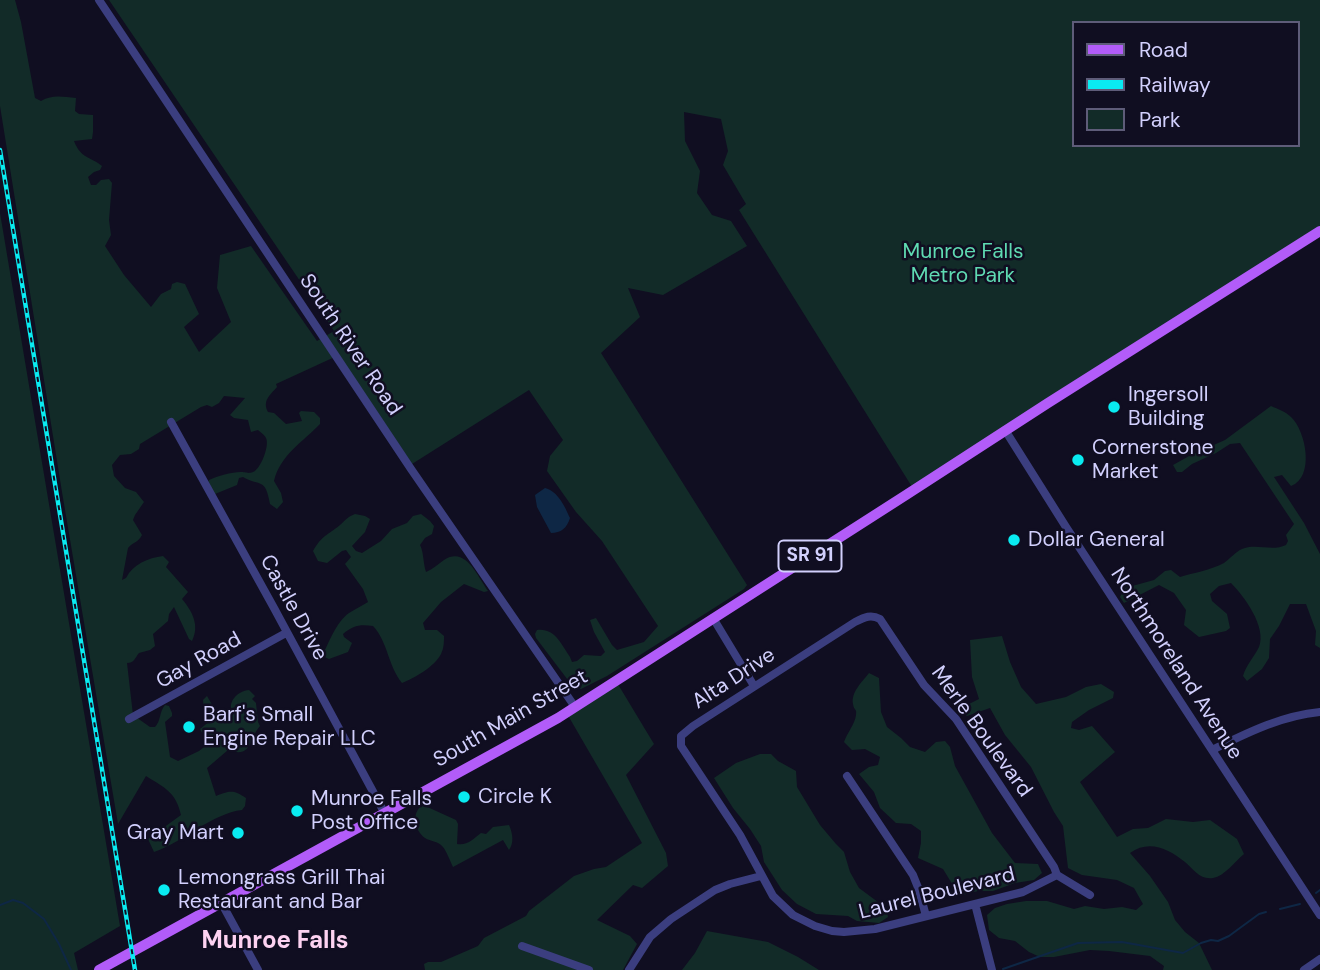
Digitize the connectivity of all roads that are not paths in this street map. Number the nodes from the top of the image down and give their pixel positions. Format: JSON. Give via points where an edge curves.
{"nodes":[{"id":1,"x":99,"y":0,"type":"edge"},
{"id":2,"x":1320,"y":231,"type":"edge"},
{"id":3,"x":171,"y":422,"type":"dead end"},
{"id":4,"x":1005,"y":430,"type":"junction"},
{"id":5,"x":713,"y":618,"type":"junction"},
{"id":6,"x":286,"y":633,"type":"junction"},
{"id":7,"x":837,"y":634,"type":"joint"},
{"id":8,"x":754,"y":686,"type":"junction"},
{"id":9,"x":575,"y":707,"type":"junction"},
{"id":10,"x":1320,"y":712,"type":"edge"},
{"id":11,"x":129,"y":719,"type":"dead end"},
{"id":12,"x":1212,"y":750,"type":"junction"},
{"id":13,"x":695,"y":768,"type":"joint"},
{"id":14,"x":848,"y":776,"type":"dead end"},
{"id":15,"x":384,"y":812,"type":"junction"},
{"id":16,"x":1057,"y":875,"type":"junction"},
{"id":17,"x":761,"y":876,"type":"junction"},
{"id":18,"x":1090,"y":895,"type":"dead end"},
{"id":19,"x":221,"y":902,"type":"junction"},
{"id":20,"x":975,"y":904,"type":"junction"},
{"id":21,"x":1320,"y":915,"type":"edge"},
{"id":22,"x":926,"y":916,"type":"junction"},
{"id":23,"x":522,"y":946,"type":"dead end"},
{"id":24,"x":1320,"y":960,"type":"edge"},
{"id":25,"x":99,"y":970,"type":"edge"},
{"id":26,"x":258,"y":970,"type":"edge"},
{"id":27,"x":589,"y":970,"type":"edge"},
{"id":28,"x":629,"y":970,"type":"edge"},
{"id":29,"x":992,"y":970,"type":"edge"},
{"id":30,"x":1304,"y":970,"type":"edge"}],
"edges":[{"from":1,"to":9,"type":"street","name":"South River Road"},
{"from":2,"to":4,"type":"main road","number":"SR 91"},
{"from":3,"to":6,"type":"street","name":"Castle Drive"},
{"from":4,"to":5,"type":"main road","number":"SR 91"},
{"from":4,"to":12,"type":"street","name":"Northmoreland Avenue"},
{"from":5,"to":8,"type":"street"},
{"from":5,"to":9,"type":"main road","name":"South Main Street","number":"SR 91"},
{"from":6,"to":11,"type":"street","name":"Gay Road"},
{"from":6,"to":15,"type":"street","name":"Castle Drive"},
{"from":7,"to":8,"type":"street","name":"Alta Drive"},
{"from":7,"to":16,"type":"street","name":"Merle Boulevard","via":[[866,617],[880,619],[924,685],[956,719]]},
{"from":8,"to":13,"type":"street","name":"Alta Drive","via":[[681,736],[681,746]]},
{"from":9,"to":15,"type":"main road","name":"South Main Street","number":"SR 91"},
{"from":10,"to":12,"type":"street","via":[[1266,724]]},
{"from":12,"to":21,"type":"street","name":"Northmoreland Avenue"},
{"from":13,"to":17,"type":"street","name":"Laurel Boulevard"},
{"from":14,"to":22,"type":"street","via":[[913,875]]},
{"from":15,"to":19,"type":"main road","name":"South Main Street","number":"SR 91"},
{"from":16,"to":18,"type":"street","name":"Merle Boulevard"},
{"from":16,"to":20,"type":"street","name":"Laurel Boulevard","via":[[1023,892]]},
{"from":17,"to":22,"type":"street","name":"Laurel Boulevard","via":[[793,915],[832,931],[864,931]]},
{"from":17,"to":28,"type":"street","via":[[715,890],[671,919],[650,937]]},
{"from":19,"to":25,"type":"main road","number":"SR 91"},
{"from":19,"to":26,"type":"street"},
{"from":20,"to":22,"type":"street","name":"Laurel Boulevard"},
{"from":20,"to":29,"type":"street"},
{"from":23,"to":27,"type":"street"},
{"from":24,"to":30,"type":"street"}]}
